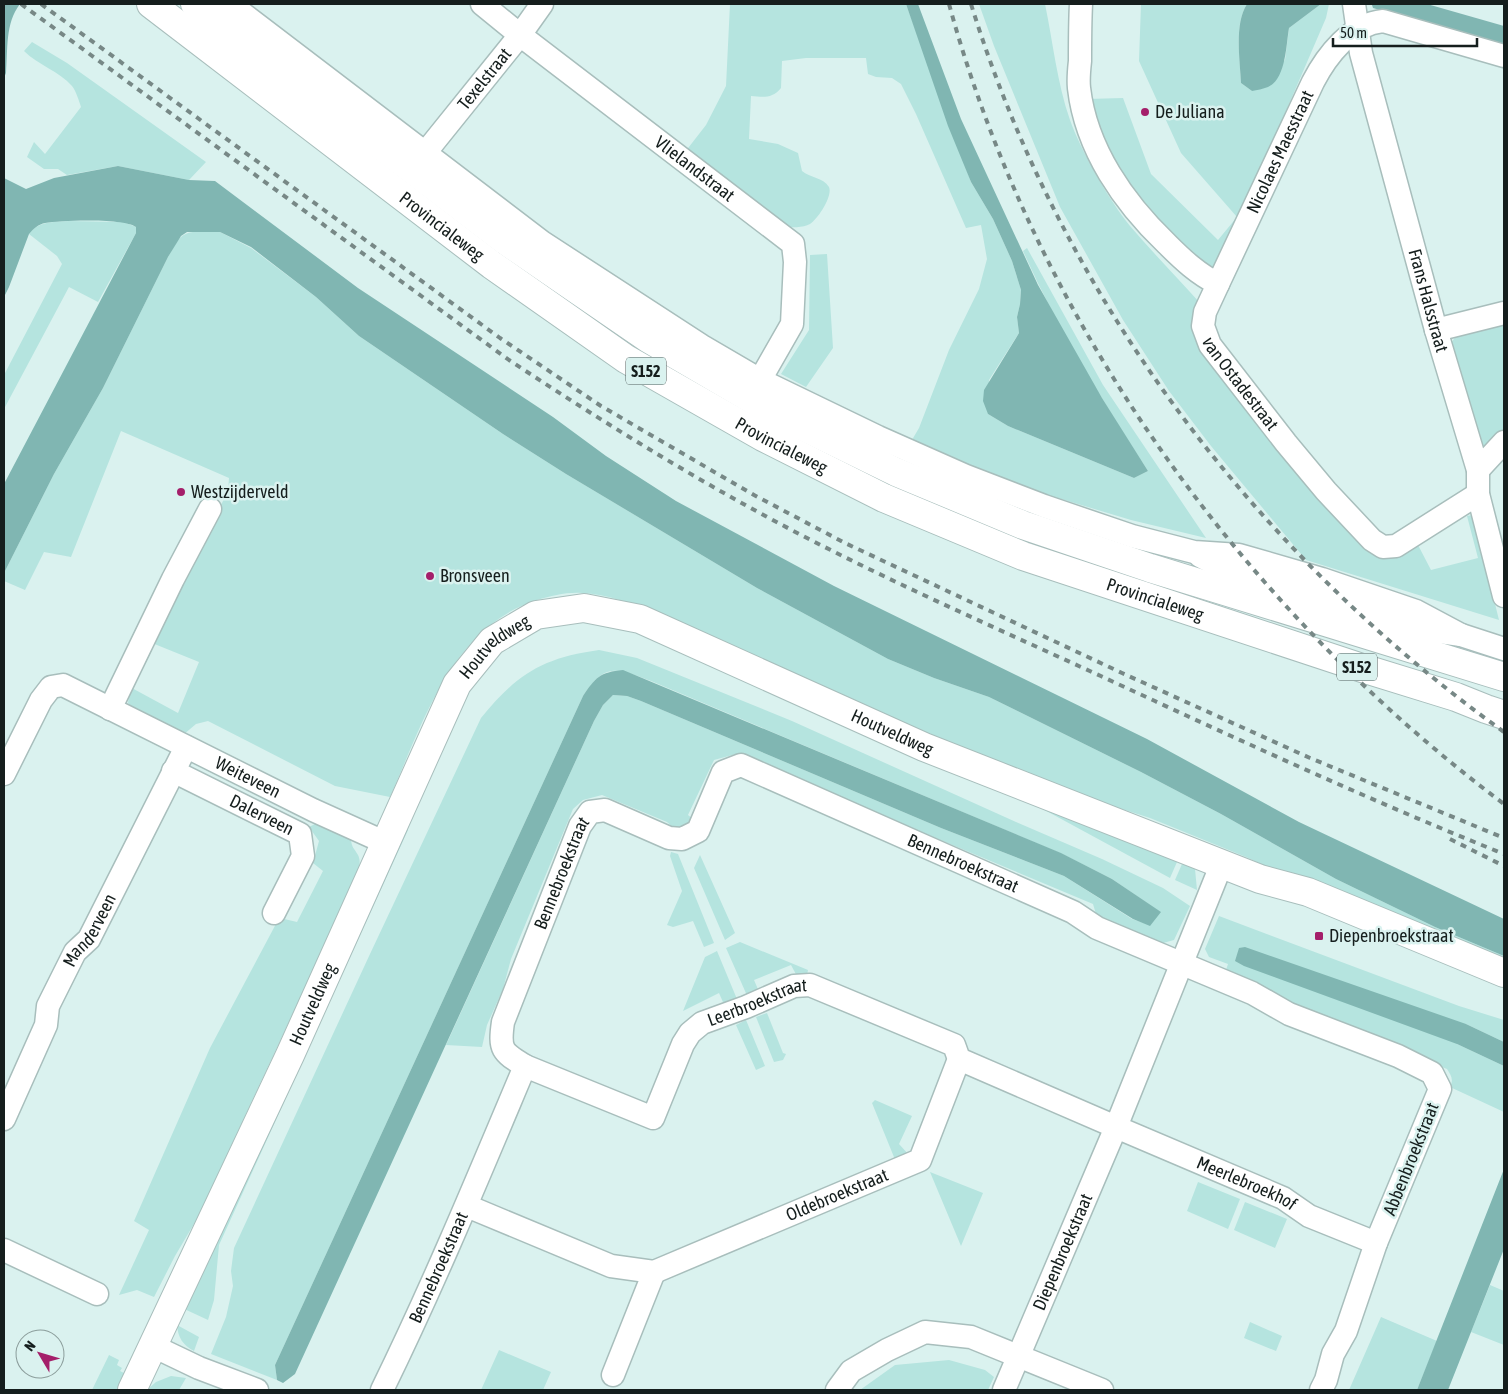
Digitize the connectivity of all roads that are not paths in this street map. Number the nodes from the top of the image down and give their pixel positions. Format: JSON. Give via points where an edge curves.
{"nodes":[{"id":1,"x":151,"y":4,"type":"edge"},
{"id":2,"x":195,"y":4,"type":"edge"},
{"id":3,"x":230,"y":4,"type":"edge"},
{"id":4,"x":482,"y":4,"type":"edge"},
{"id":5,"x":542,"y":4,"type":"edge"},
{"id":6,"x":1081,"y":4,"type":"edge"},
{"id":7,"x":1354,"y":14,"type":"edge"},
{"id":8,"x":520,"y":35,"type":"junction"},
{"id":9,"x":1504,"y":56,"type":"edge"},
{"id":10,"x":425,"y":153,"type":"junction"},
{"id":11,"x":1218,"y":284,"type":"junction"},
{"id":12,"x":1504,"y":313,"type":"edge"},
{"id":13,"x":1436,"y":330,"type":"junction"},
{"id":14,"x":760,"y":380,"type":"junction"},
{"id":15,"x":1504,"y":442,"type":"edge"},
{"id":16,"x":1478,"y":470,"type":"junction"},
{"id":17,"x":1478,"y":494,"type":"junction"},
{"id":18,"x":210,"y":509,"type":"dead end"},
{"id":19,"x":1504,"y":596,"type":"edge"},
{"id":20,"x":1504,"y":649,"type":"edge"},
{"id":21,"x":1504,"y":677,"type":"edge"},
{"id":22,"x":110,"y":708,"type":"junction"},
{"id":23,"x":1504,"y":715,"type":"edge"},
{"id":24,"x":186,"y":747,"type":"junction"},
{"id":25,"x":173,"y":771,"type":"junction"},
{"id":26,"x":4,"y":774,"type":"edge"},
{"id":27,"x":386,"y":843,"type":"junction"},
{"id":28,"x":1222,"y":863,"type":"junction"},
{"id":29,"x":1260,"y":879,"type":"junction"},
{"id":30,"x":274,"y":912,"type":"dead end"},
{"id":31,"x":1182,"y":963,"type":"junction"},
{"id":32,"x":1504,"y":973,"type":"edge"},
{"id":33,"x":1504,"y":992,"type":"edge"},
{"id":34,"x":960,"y":1059,"type":"junction"},
{"id":35,"x":525,"y":1066,"type":"junction"},
{"id":36,"x":4,"y":1119,"type":"edge"},
{"id":37,"x":1116,"y":1128,"type":"junction"},
{"id":38,"x":466,"y":1206,"type":"junction"},
{"id":39,"x":1376,"y":1244,"type":"junction"},
{"id":40,"x":4,"y":1250,"type":"edge"},
{"id":41,"x":654,"y":1272,"type":"junction"},
{"id":42,"x":97,"y":1294,"type":"dead end"},
{"id":43,"x":153,"y":1346,"type":"junction"},
{"id":44,"x":1018,"y":1356,"type":"junction"},
{"id":45,"x":613,"y":1375,"type":"dead end"},
{"id":46,"x":132,"y":1390,"type":"edge"},
{"id":47,"x":257,"y":1390,"type":"edge"},
{"id":48,"x":382,"y":1390,"type":"edge"},
{"id":49,"x":836,"y":1390,"type":"edge"},
{"id":50,"x":1004,"y":1390,"type":"edge"},
{"id":51,"x":1102,"y":1390,"type":"edge"},
{"id":52,"x":1321,"y":1390,"type":"edge"}],
"edges":[{"from":1,"to":23,"type":"main road","name":"Provincialeweg","number":"S152","via":[[492,265],[626,359],[762,437],[884,498],[1023,556]]},
{"from":2,"to":21,"type":"main road","name":"Provincialeweg","number":"S152","via":[[506,241],[648,339],[779,415],[896,472],[1023,525],[1150,568]]},
{"from":3,"to":10,"type":"street"},
{"from":4,"to":8,"type":"street","name":"Vlielandstraat"},
{"from":5,"to":8,"type":"street","name":"Texelstraat"},
{"from":6,"to":11,"type":"street","via":[[1079,87],[1086,123],[1100,156],[1124,198],[1147,225],[1189,265]]},
{"from":7,"to":9,"type":"street","via":[[1373,22],[1383,21]]},
{"from":7,"to":11,"type":"street","name":"Nicolaes Maesstraat","via":[[1312,82]]},
{"from":7,"to":13,"type":"street","name":"Frans Halsstraat","via":[[1361,53]]},
{"from":8,"to":10,"type":"street","name":"Texelstraat"},
{"from":8,"to":14,"type":"street","name":"Vlielandstraat","via":[[793,244],[792,324]]},
{"from":10,"to":14,"type":"street","via":[[542,242]]},
{"from":11,"to":17,"type":"street","name":"van Ostadestraat","via":[[1205,312],[1203,326],[1210,345],[1286,443],[1372,540],[1383,547],[1396,546]]},
{"from":12,"to":13,"type":"street"},
{"from":13,"to":16,"type":"street","name":"Frans Halsstraat"},
{"from":14,"to":20,"type":"street","via":[[878,437],[1044,506],[1132,536],[1194,552],[1239,555],[1322,579],[1416,611],[1461,635]]},
{"from":15,"to":16,"type":"street"},
{"from":16,"to":17,"type":"street","name":"Frans Halsstraat"},
{"from":17,"to":19,"type":"street","name":"Frans Halsstraat"},
{"from":18,"to":22,"type":"street"},
{"from":22,"to":24,"type":"street","name":"Weiteveen"},
{"from":22,"to":26,"type":"street","name":"Weiteveen","via":[[63,685],[51,687],[41,700]]},
{"from":24,"to":25,"type":"street","name":"Manderveen"},
{"from":24,"to":27,"type":"street","name":"Weiteveen"},
{"from":25,"to":30,"type":"street","name":"Dalerveen","via":[[300,834],[303,856]]},
{"from":25,"to":36,"type":"street","name":"Manderveen","via":[[89,939],[75,952],[48,1006],[46,1025]]},
{"from":27,"to":28,"type":"main road","name":"Houtveldweg","via":[[457,684],[492,642],[536,615],[584,608],[640,619],[924,747]]},
{"from":27,"to":43,"type":"main road","name":"Houtveldweg"},
{"from":28,"to":29,"type":"main road","name":"Houtveldweg"},
{"from":28,"to":31,"type":"street","name":"Diepenbroekstraat"},
{"from":29,"to":32,"type":"main road","name":"Houtveldweg","via":[[1308,892]]},
{"from":29,"to":33,"type":"main road","name":"Houtveldweg","via":[[1302,906]]},
{"from":31,"to":35,"type":"street","name":"Bennebroekstraat","via":[[1097,928],[1073,912],[741,765],[723,772],[698,831],[682,840],[669,838],[605,810],[590,812],[580,826],[503,1022],[500,1042],[507,1055]]},
{"from":31,"to":37,"type":"street","name":"Diepenbroekstraat"},
{"from":31,"to":39,"type":"street","name":"Abbenbroekstraat","via":[[1252,992],[1289,1014],[1398,1056],[1432,1073],[1440,1089]]},
{"from":34,"to":35,"type":"street","name":"Leerbroekstraat","via":[[954,1045],[810,985],[794,986],[702,1023],[690,1033],[653,1118]]},
{"from":34,"to":37,"type":"street","name":"Leerbroekstraat"},
{"from":34,"to":41,"type":"street","name":"Oldebroekstraat","via":[[920,1160]]},
{"from":35,"to":38,"type":"street","name":"Bennebroekstraat"},
{"from":37,"to":39,"type":"street","name":"Meerlebroekhof","via":[[1283,1198],[1310,1216]]},
{"from":37,"to":44,"type":"street","name":"Diepenbroekstraat"},
{"from":38,"to":41,"type":"street","via":[[611,1266]]},
{"from":38,"to":48,"type":"street","name":"Bennebroekstraat"},
{"from":39,"to":52,"type":"street","name":"Abbenbroekstraat","via":[[1346,1331],[1333,1354]]},
{"from":40,"to":42,"type":"street"},
{"from":41,"to":45,"type":"street"},
{"from":43,"to":46,"type":"main road","name":"Houtveldweg"},
{"from":43,"to":47,"type":"street"},
{"from":44,"to":49,"type":"street","via":[[971,1337],[925,1332],[851,1371]]},
{"from":44,"to":50,"type":"street","name":"Diepenbroekstraat"},
{"from":44,"to":51,"type":"street"}]}
